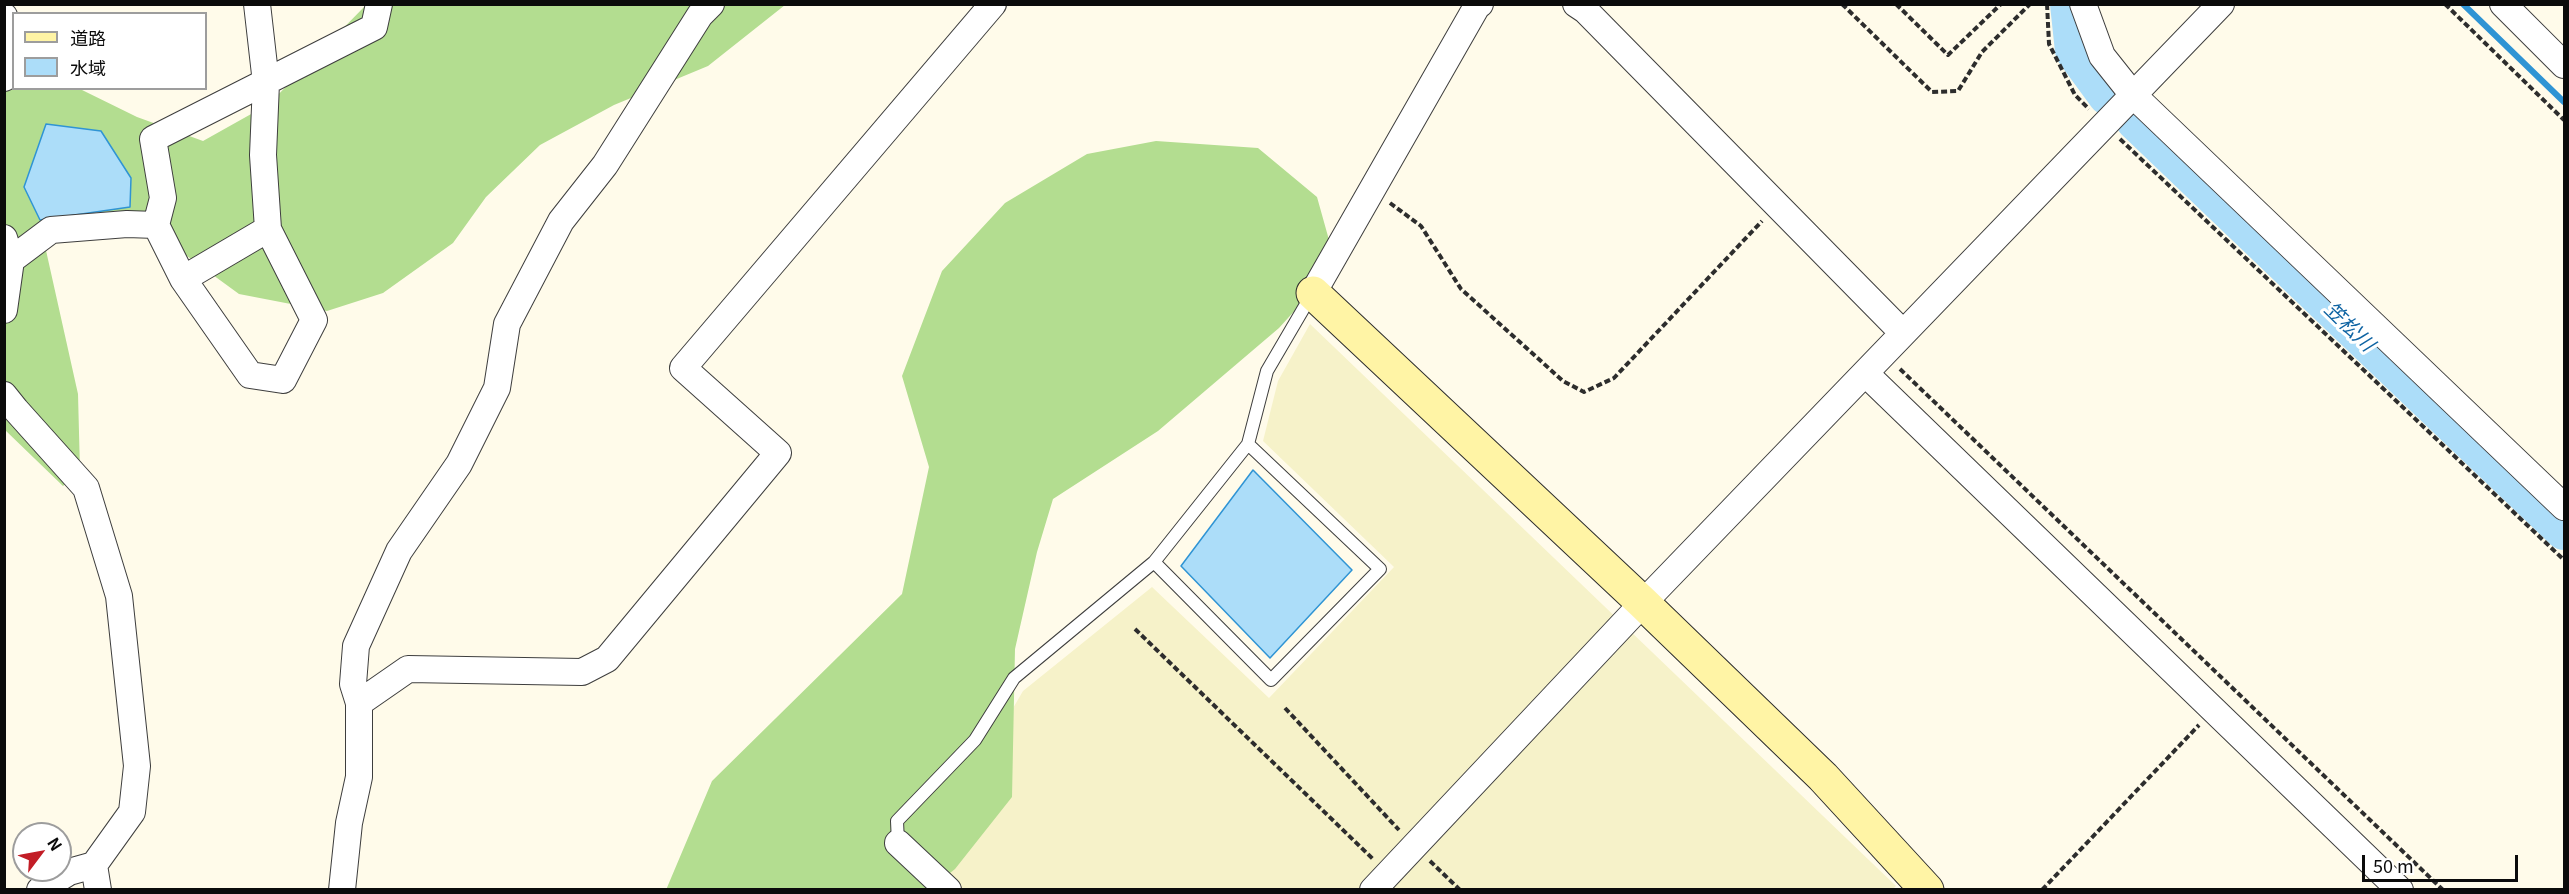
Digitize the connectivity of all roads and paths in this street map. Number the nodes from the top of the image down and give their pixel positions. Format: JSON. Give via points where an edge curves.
{"nodes":[{"id":1,"x":257,"y":4,"type":"edge"},
{"id":2,"x":379,"y":4,"type":"edge"},
{"id":3,"x":711,"y":4,"type":"edge"},
{"id":4,"x":993,"y":4,"type":"edge"},
{"id":5,"x":1480,"y":4,"type":"edge"},
{"id":6,"x":1842,"y":4,"type":"edge"},
{"id":7,"x":1896,"y":4,"type":"edge"},
{"id":8,"x":2001,"y":4,"type":"edge"},
{"id":9,"x":2030,"y":4,"type":"edge"},
{"id":10,"x":2047,"y":4,"type":"edge"},
{"id":11,"x":2083,"y":4,"type":"edge"},
{"id":12,"x":2221,"y":4,"type":"edge"},
{"id":13,"x":2445,"y":4,"type":"edge"},
{"id":14,"x":2503,"y":4,"type":"edge"},
{"id":15,"x":1583,"y":6,"type":"edge"},
{"id":16,"x":4,"y":16,"type":"edge"},
{"id":17,"x":2565,"y":65,"type":"edge"},
{"id":18,"x":4,"y":78,"type":"edge"},
{"id":19,"x":266,"y":83,"type":"junction"},
{"id":20,"x":2133,"y":95,"type":"junction"},
{"id":21,"x":2565,"y":120,"type":"edge"},
{"id":22,"x":2105,"y":124,"type":"junction"},
{"id":23,"x":1372,"y":189,"type":"junction"},
{"id":24,"x":1777,"y":206,"type":"junction"},
{"id":25,"x":156,"y":225,"type":"junction"},
{"id":26,"x":268,"y":229,"type":"junction"},
{"id":27,"x":8,"y":249,"type":"edge"},
{"id":28,"x":183,"y":279,"type":"junction"},
{"id":29,"x":1313,"y":293,"type":"junction"},
{"id":30,"x":4,"y":310,"type":"edge"},
{"id":31,"x":1903,"y":333,"type":"junction"},
{"id":32,"x":1884,"y":354,"type":"junction"},
{"id":33,"x":1866,"y":374,"type":"junction"},
{"id":34,"x":4,"y":394,"type":"edge"},
{"id":35,"x":1248,"y":444,"type":"junction"},
{"id":36,"x":2565,"y":507,"type":"edge"},
{"id":37,"x":2565,"y":560,"type":"edge"},
{"id":38,"x":1154,"y":562,"type":"junction"},
{"id":39,"x":1643,"y":603,"type":"junction"},
{"id":40,"x":1135,"y":629,"type":"dead end"},
{"id":41,"x":359,"y":704,"type":"junction"},
{"id":42,"x":1285,"y":708,"type":"dead end"},
{"id":43,"x":2213,"y":710,"type":"junction"},
{"id":44,"x":898,"y":843,"type":"joint"},
{"id":45,"x":1414,"y":846,"type":"junction"},
{"id":46,"x":96,"y":877,"type":"edge"},
{"id":47,"x":1381,"y":882,"type":"edge"},
{"id":48,"x":1924,"y":888,"type":"edge"},
{"id":49,"x":40,"y":890,"type":"edge"},
{"id":50,"x":342,"y":890,"type":"edge"},
{"id":51,"x":948,"y":890,"type":"edge"},
{"id":52,"x":1460,"y":890,"type":"edge"},
{"id":53,"x":2042,"y":890,"type":"edge"},
{"id":54,"x":2400,"y":890,"type":"edge"},
{"id":55,"x":2443,"y":890,"type":"edge"}],
"edges":[{"from":1,"to":19,"type":"street"},
{"from":2,"to":19,"type":"street","via":[[374,27]]},
{"from":3,"to":41,"type":"street","via":[[700,15],[605,165],[561,221],[507,324],[497,388],[459,464],[399,551],[356,646],[353,684]]},
{"from":4,"to":41,"type":"street","via":[[683,368],[778,453],[607,659],[582,672],[408,669]]},
{"from":5,"to":23,"type":"street"},
{"from":6,"to":9,"type":"path","via":[[1932,92],[1958,91],[1982,52]]},
{"from":7,"to":8,"type":"path","via":[[1948,55]]},
{"from":10,"to":22,"type":"path","via":[[2049,44],[2075,95]]},
{"from":11,"to":20,"type":"street","via":[[2102,56]]},
{"from":12,"to":20,"type":"street"},
{"from":13,"to":21,"type":"path"},
{"from":14,"to":17,"type":"street"},
{"from":15,"to":24,"type":"street"},
{"from":16,"to":18,"type":"street"},
{"from":19,"to":25,"type":"street","via":[[153,139],[163,198]]},
{"from":19,"to":26,"type":"street","via":[[263,155]]},
{"from":20,"to":22,"type":"street"},
{"from":20,"to":36,"type":"street"},
{"from":22,"to":31,"type":"street"},
{"from":22,"to":37,"type":"path"},
{"from":23,"to":24,"type":"path","via":[[1422,226],[1461,289],[1563,381],[1584,392],[1614,378]]},
{"from":23,"to":29,"type":"street"},
{"from":24,"to":31,"type":"street"},
{"from":25,"to":27,"type":"street","via":[[51,230]]},
{"from":25,"to":28,"type":"street"},
{"from":26,"to":28,"type":"street"},
{"from":26,"to":28,"type":"street","via":[[314,320],[283,380],[250,375]]},
{"from":27,"to":30,"type":"street"},
{"from":29,"to":35,"type":"lane","via":[[1268,371]]},
{"from":29,"to":39,"type":"street"},
{"from":31,"to":32,"type":"street"},
{"from":32,"to":33,"type":"street"},
{"from":32,"to":55,"type":"path"},
{"from":33,"to":39,"type":"street"},
{"from":33,"to":43,"type":"street"},
{"from":34,"to":46,"type":"street","via":[[86,488],[119,596],[137,766],[132,812]]},
{"from":35,"to":38,"type":"lane"},
{"from":35,"to":38,"type":"lane","via":[[1380,569],[1271,680]]},
{"from":38,"to":44,"type":"lane","via":[[1014,678],[975,740],[897,821]]},
{"from":39,"to":45,"type":"street"},
{"from":39,"to":48,"type":"street","via":[[1823,777]]},
{"from":40,"to":47,"type":"path"},
{"from":41,"to":50,"type":"street","via":[[359,777],[349,823]]},
{"from":42,"to":45,"type":"path"},
{"from":43,"to":53,"type":"path"},
{"from":43,"to":54,"type":"street"},
{"from":44,"to":51,"type":"street"},
{"from":45,"to":47,"type":"street"},
{"from":45,"to":52,"type":"path"},
{"from":46,"to":49,"type":"street","via":[[69,872]]}]}
